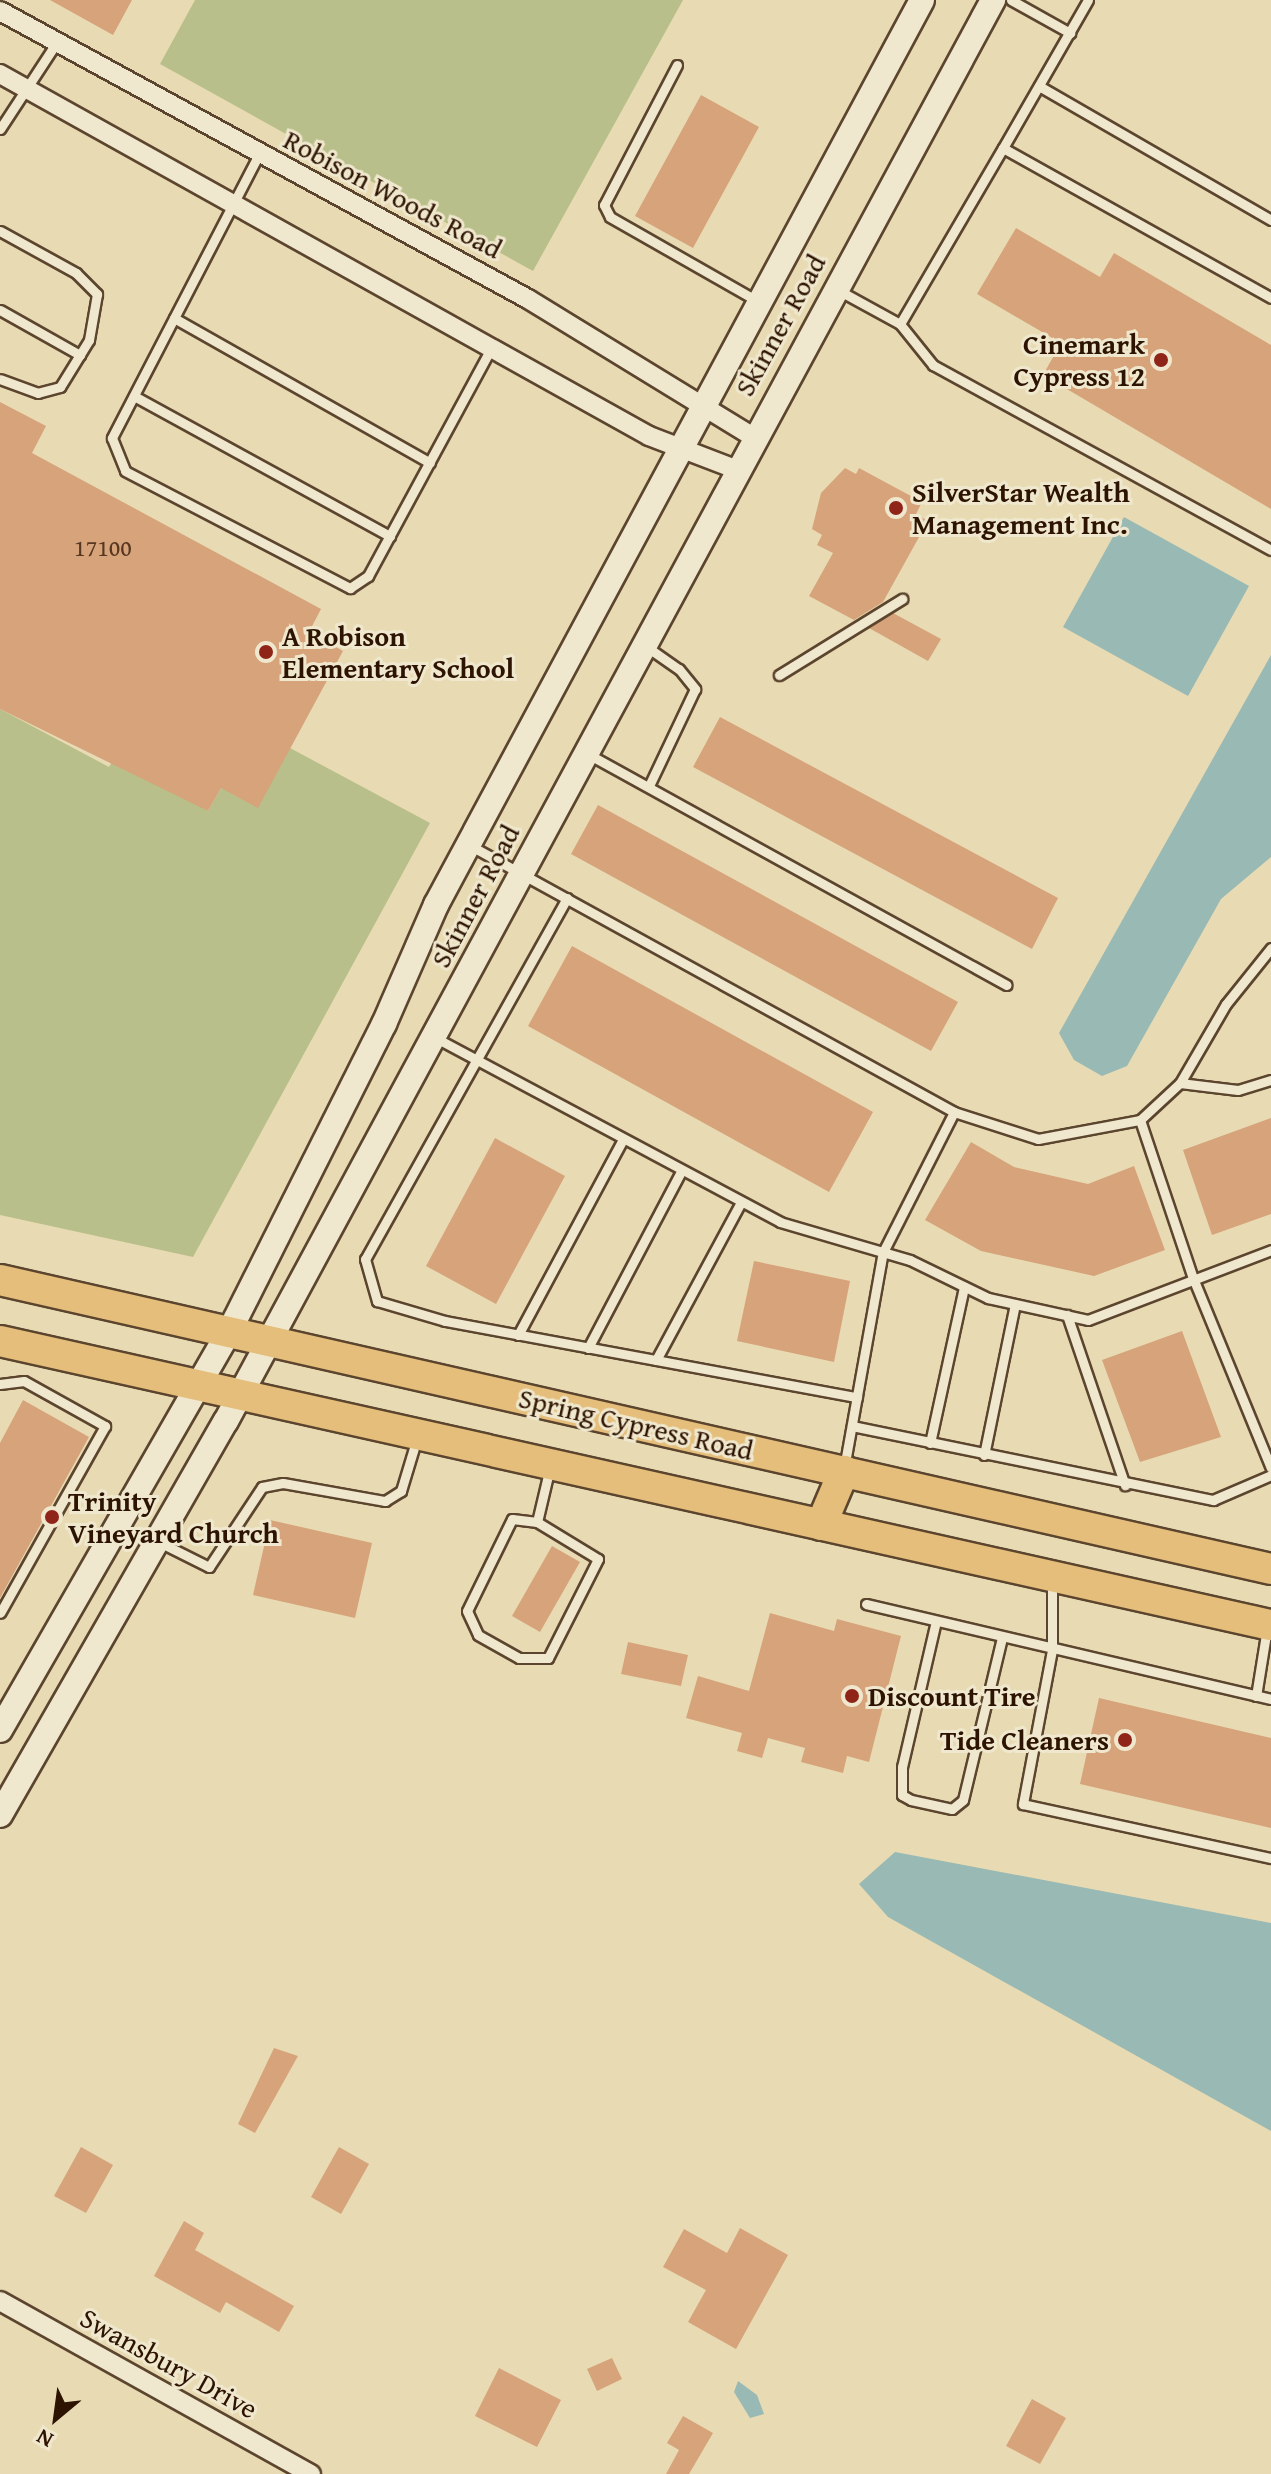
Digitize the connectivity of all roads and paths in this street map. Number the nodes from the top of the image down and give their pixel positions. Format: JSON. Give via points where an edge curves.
{"nodes":[{"id":1,"x":922,"y":0,"type":"edge"},
{"id":2,"x":993,"y":0,"type":"edge"},
{"id":3,"x":1011,"y":0,"type":"edge"},
{"id":4,"x":1088,"y":0,"type":"edge"},
{"id":5,"x":0,"y":11,"type":"edge"},
{"id":6,"x":1070,"y":33,"type":"junction"},
{"id":7,"x":55,"y":45,"type":"junction"},
{"id":8,"x":677,"y":65,"type":"dead end"},
{"id":9,"x":0,"y":74,"type":"edge"},
{"id":10,"x":1039,"y":86,"type":"junction"},
{"id":11,"x":29,"y":91,"type":"junction"},
{"id":12,"x":0,"y":129,"type":"edge"},
{"id":13,"x":1003,"y":148,"type":"junction"},
{"id":14,"x":259,"y":154,"type":"junction"},
{"id":15,"x":233,"y":202,"type":"junction"},
{"id":16,"x":1271,"y":220,"type":"edge"},
{"id":17,"x":0,"y":231,"type":"edge"},
{"id":18,"x":834,"y":288,"type":"junction"},
{"id":19,"x":1271,"y":298,"type":"edge"},
{"id":20,"x":759,"y":302,"type":"junction"},
{"id":21,"x":0,"y":310,"type":"edge"},
{"id":22,"x":174,"y":318,"type":"junction"},
{"id":23,"x":900,"y":324,"type":"junction"},
{"id":24,"x":493,"y":344,"type":"junction"},
{"id":25,"x":80,"y":355,"type":"junction"},
{"id":26,"x":0,"y":379,"type":"edge"},
{"id":27,"x":134,"y":396,"type":"junction"},
{"id":28,"x":700,"y":403,"type":"junction"},
{"id":29,"x":753,"y":437,"type":"junction"},
{"id":30,"x":677,"y":446,"type":"junction"},
{"id":31,"x":430,"y":463,"type":"junction"},
{"id":32,"x":735,"y":469,"type":"junction"},
{"id":33,"x":390,"y":536,"type":"junction"},
{"id":34,"x":1271,"y":550,"type":"edge"},
{"id":35,"x":902,"y":599,"type":"dead end"},
{"id":36,"x":643,"y":644,"type":"junction"},
{"id":37,"x":779,"y":675,"type":"dead end"},
{"id":38,"x":585,"y":752,"type":"junction"},
{"id":39,"x":649,"y":786,"type":"junction"},
{"id":40,"x":468,"y":844,"type":"junction"},
{"id":41,"x":522,"y":873,"type":"junction"},
{"id":42,"x":567,"y":898,"type":"junction"},
{"id":43,"x":1271,"y":948,"type":"edge"},
{"id":44,"x":1006,"y":985,"type":"dead end"},
{"id":45,"x":433,"y":1037,"type":"junction"},
{"id":46,"x":479,"y":1062,"type":"junction"},
{"id":47,"x":1271,"y":1080,"type":"edge"},
{"id":48,"x":1180,"y":1083,"type":"junction"},
{"id":49,"x":954,"y":1112,"type":"junction"},
{"id":50,"x":1140,"y":1120,"type":"junction"},
{"id":51,"x":623,"y":1139,"type":"junction"},
{"id":52,"x":682,"y":1170,"type":"junction"},
{"id":53,"x":741,"y":1202,"type":"junction"},
{"id":54,"x":1271,"y":1250,"type":"edge"},
{"id":55,"x":883,"y":1252,"type":"junction"},
{"id":56,"x":1193,"y":1278,"type":"junction"},
{"id":57,"x":0,"y":1280,"type":"edge"},
{"id":58,"x":964,"y":1287,"type":"junction"},
{"id":59,"x":1015,"y":1304,"type":"junction"},
{"id":60,"x":1067,"y":1315,"type":"junction"},
{"id":61,"x":229,"y":1332,"type":"junction"},
{"id":62,"x":518,"y":1335,"type":"junction"},
{"id":63,"x":0,"y":1341,"type":"edge"},
{"id":64,"x":269,"y":1341,"type":"junction"},
{"id":65,"x":588,"y":1348,"type":"junction"},
{"id":66,"x":656,"y":1360,"type":"junction"},
{"id":67,"x":0,"y":1384,"type":"edge"},
{"id":68,"x":194,"y":1384,"type":"junction"},
{"id":69,"x":240,"y":1395,"type":"junction"},
{"id":70,"x":857,"y":1397,"type":"junction"},
{"id":71,"x":852,"y":1426,"type":"junction"},
{"id":72,"x":418,"y":1435,"type":"junction"},
{"id":73,"x":930,"y":1443,"type":"junction"},
{"id":74,"x":984,"y":1455,"type":"junction"},
{"id":75,"x":550,"y":1464,"type":"junction"},
{"id":76,"x":1271,"y":1468,"type":"edge"},
{"id":77,"x":844,"y":1471,"type":"junction"},
{"id":78,"x":1271,"y":1475,"type":"edge"},
{"id":79,"x":1125,"y":1485,"type":"junction"},
{"id":80,"x":537,"y":1522,"type":"junction"},
{"id":81,"x":821,"y":1525,"type":"junction"},
{"id":82,"x":159,"y":1542,"type":"junction"},
{"id":83,"x":1271,"y":1569,"type":"edge"},
{"id":84,"x":1052,"y":1577,"type":"junction"},
{"id":85,"x":866,"y":1604,"type":"dead end"},
{"id":86,"x":0,"y":1613,"type":"edge"},
{"id":87,"x":1270,"y":1618,"type":"edge"},
{"id":88,"x":936,"y":1621,"type":"junction"},
{"id":89,"x":1002,"y":1638,"type":"junction"},
{"id":90,"x":1052,"y":1650,"type":"junction"},
{"id":91,"x":1256,"y":1696,"type":"junction"},
{"id":92,"x":1271,"y":1699,"type":"edge"},
{"id":93,"x":0,"y":1730,"type":"edge"},
{"id":94,"x":0,"y":1815,"type":"edge"},
{"id":95,"x":1271,"y":1858,"type":"edge"},
{"id":96,"x":0,"y":2301,"type":"edge"},
{"id":97,"x":311,"y":2474,"type":"edge"}],
"edges":[{"from":1,"to":20,"type":"street","name":"Skinner Road"},
{"from":2,"to":18,"type":"street","name":"Skinner Road"},
{"from":3,"to":6,"type":"lane"},
{"from":4,"to":6,"type":"lane"},
{"from":5,"to":7,"type":"street","name":"Robison Woods Road"},
{"from":6,"to":10,"type":"lane"},
{"from":7,"to":11,"type":"lane"},
{"from":7,"to":14,"type":"street","name":"Robison Woods Road"},
{"from":8,"to":20,"type":"lane","via":[[604,205],[610,217]]},
{"from":9,"to":11,"type":"street"},
{"from":10,"to":13,"type":"lane"},
{"from":10,"to":16,"type":"lane"},
{"from":11,"to":12,"type":"lane"},
{"from":11,"to":15,"type":"street"},
{"from":13,"to":19,"type":"lane"},
{"from":13,"to":23,"type":"lane"},
{"from":14,"to":15,"type":"lane"},
{"from":14,"to":28,"type":"street","name":"Robison Woods Road","via":[[528,299]]},
{"from":15,"to":22,"type":"lane"},
{"from":15,"to":24,"type":"street"},
{"from":17,"to":25,"type":"lane","via":[[76,273],[97,294]]},
{"from":18,"to":23,"type":"lane"},
{"from":18,"to":29,"type":"street","name":"Skinner Road"},
{"from":20,"to":28,"type":"street","name":"Skinner Road"},
{"from":21,"to":25,"type":"lane"},
{"from":22,"to":27,"type":"lane"},
{"from":22,"to":31,"type":"lane"},
{"from":23,"to":34,"type":"lane","via":[[933,365]]},
{"from":24,"to":30,"type":"street"},
{"from":24,"to":31,"type":"lane"},
{"from":25,"to":26,"type":"lane","via":[[60,387],[38,393]]},
{"from":27,"to":33,"type":"lane"},
{"from":27,"to":33,"type":"lane","via":[[112,438],[125,471],[350,588],[368,576]]},
{"from":28,"to":29,"type":"street","name":"Robison Woods Road"},
{"from":28,"to":30,"type":"street","name":"Skinner Road"},
{"from":29,"to":32,"type":"street","name":"Skinner Road"},
{"from":30,"to":32,"type":"street"},
{"from":30,"to":40,"type":"street","name":"Skinner Road"},
{"from":31,"to":33,"type":"lane"},
{"from":32,"to":36,"type":"street","name":"Skinner Road"},
{"from":35,"to":37,"type":"lane"},
{"from":36,"to":38,"type":"street","name":"Skinner Road"},
{"from":36,"to":39,"type":"lane","via":[[679,669],[695,689]]},
{"from":38,"to":39,"type":"lane"},
{"from":38,"to":41,"type":"street","name":"Skinner Road"},
{"from":39,"to":44,"type":"lane"},
{"from":40,"to":41,"type":"lane"},
{"from":40,"to":61,"type":"street","name":"Skinner Road"},
{"from":41,"to":42,"type":"lane"},
{"from":41,"to":45,"type":"street","name":"Skinner Road"},
{"from":42,"to":46,"type":"lane"},
{"from":42,"to":49,"type":"lane"},
{"from":43,"to":48,"type":"lane","via":[[1226,1004]]},
{"from":45,"to":46,"type":"lane"},
{"from":45,"to":64,"type":"street","name":"Skinner Road"},
{"from":46,"to":51,"type":"lane"},
{"from":46,"to":62,"type":"lane","via":[[365,1259],[377,1301]]},
{"from":47,"to":48,"type":"lane","via":[[1238,1090]]},
{"from":48,"to":50,"type":"lane"},
{"from":49,"to":50,"type":"lane","via":[[1038,1139]]},
{"from":49,"to":55,"type":"lane"},
{"from":50,"to":56,"type":"lane"},
{"from":51,"to":52,"type":"lane"},
{"from":51,"to":62,"type":"lane"},
{"from":52,"to":53,"type":"lane"},
{"from":52,"to":65,"type":"lane"},
{"from":53,"to":55,"type":"lane","via":[[780,1222]]},
{"from":53,"to":66,"type":"lane"},
{"from":54,"to":56,"type":"lane"},
{"from":55,"to":58,"type":"lane"},
{"from":55,"to":70,"type":"lane"},
{"from":56,"to":60,"type":"lane","via":[[1088,1320]]},
{"from":56,"to":76,"type":"lane"},
{"from":57,"to":61,"type":"main road","name":"Spring Cypress Road"},
{"from":58,"to":59,"type":"lane"},
{"from":58,"to":73,"type":"lane"},
{"from":59,"to":60,"type":"lane"},
{"from":59,"to":74,"type":"lane"},
{"from":60,"to":79,"type":"lane"},
{"from":61,"to":64,"type":"main road","name":"Spring Cypress Road"},
{"from":61,"to":68,"type":"street","name":"Skinner Road"},
{"from":62,"to":65,"type":"lane"},
{"from":63,"to":68,"type":"main road","name":"Spring Cypress Road"},
{"from":64,"to":69,"type":"street","name":"Skinner Road"},
{"from":64,"to":77,"type":"main road","name":"Spring Cypress Road"},
{"from":65,"to":66,"type":"lane"},
{"from":66,"to":70,"type":"lane"},
{"from":67,"to":86,"type":"lane","via":[[24,1381],[105,1426]]},
{"from":68,"to":69,"type":"main road","name":"Spring Cypress Road"},
{"from":68,"to":93,"type":"street","name":"Skinner Road"},
{"from":69,"to":72,"type":"main road","name":"Spring Cypress Road"},
{"from":69,"to":82,"type":"street","name":"Skinner Road"},
{"from":70,"to":71,"type":"lane"},
{"from":71,"to":73,"type":"lane"},
{"from":71,"to":77,"type":"lane"},
{"from":72,"to":75,"type":"main road","name":"Spring Cypress Road"},
{"from":72,"to":82,"type":"lane","via":[[401,1491],[385,1501],[283,1483],[262,1487],[209,1567]]},
{"from":73,"to":74,"type":"lane"},
{"from":74,"to":79,"type":"lane"},
{"from":75,"to":80,"type":"lane"},
{"from":75,"to":81,"type":"main road","name":"Spring Cypress Road"},
{"from":77,"to":81,"type":"main road"},
{"from":77,"to":83,"type":"main road","name":"Spring Cypress Road"},
{"from":78,"to":79,"type":"lane","via":[[1213,1500]]},
{"from":80,"to":80,"type":"lane","via":[[598,1559],[548,1658],[519,1658],[478,1635],[467,1611],[512,1519]]},
{"from":81,"to":84,"type":"main road","name":"Spring Cypress Road"},
{"from":82,"to":94,"type":"street","name":"Skinner Road"},
{"from":84,"to":87,"type":"main road","name":"Spring Cypress Road"},
{"from":84,"to":90,"type":"lane"},
{"from":85,"to":88,"type":"lane"},
{"from":87,"to":91,"type":"lane"},
{"from":88,"to":89,"type":"lane"},
{"from":88,"to":89,"type":"lane","via":[[902,1767],[902,1795],[911,1800],[952,1809],[963,1800]]},
{"from":89,"to":90,"type":"lane"},
{"from":90,"to":91,"type":"lane"},
{"from":90,"to":95,"type":"lane","via":[[1023,1804]]},
{"from":91,"to":92,"type":"lane"},
{"from":96,"to":97,"type":"street","name":"Swansbury Drive"}]}
